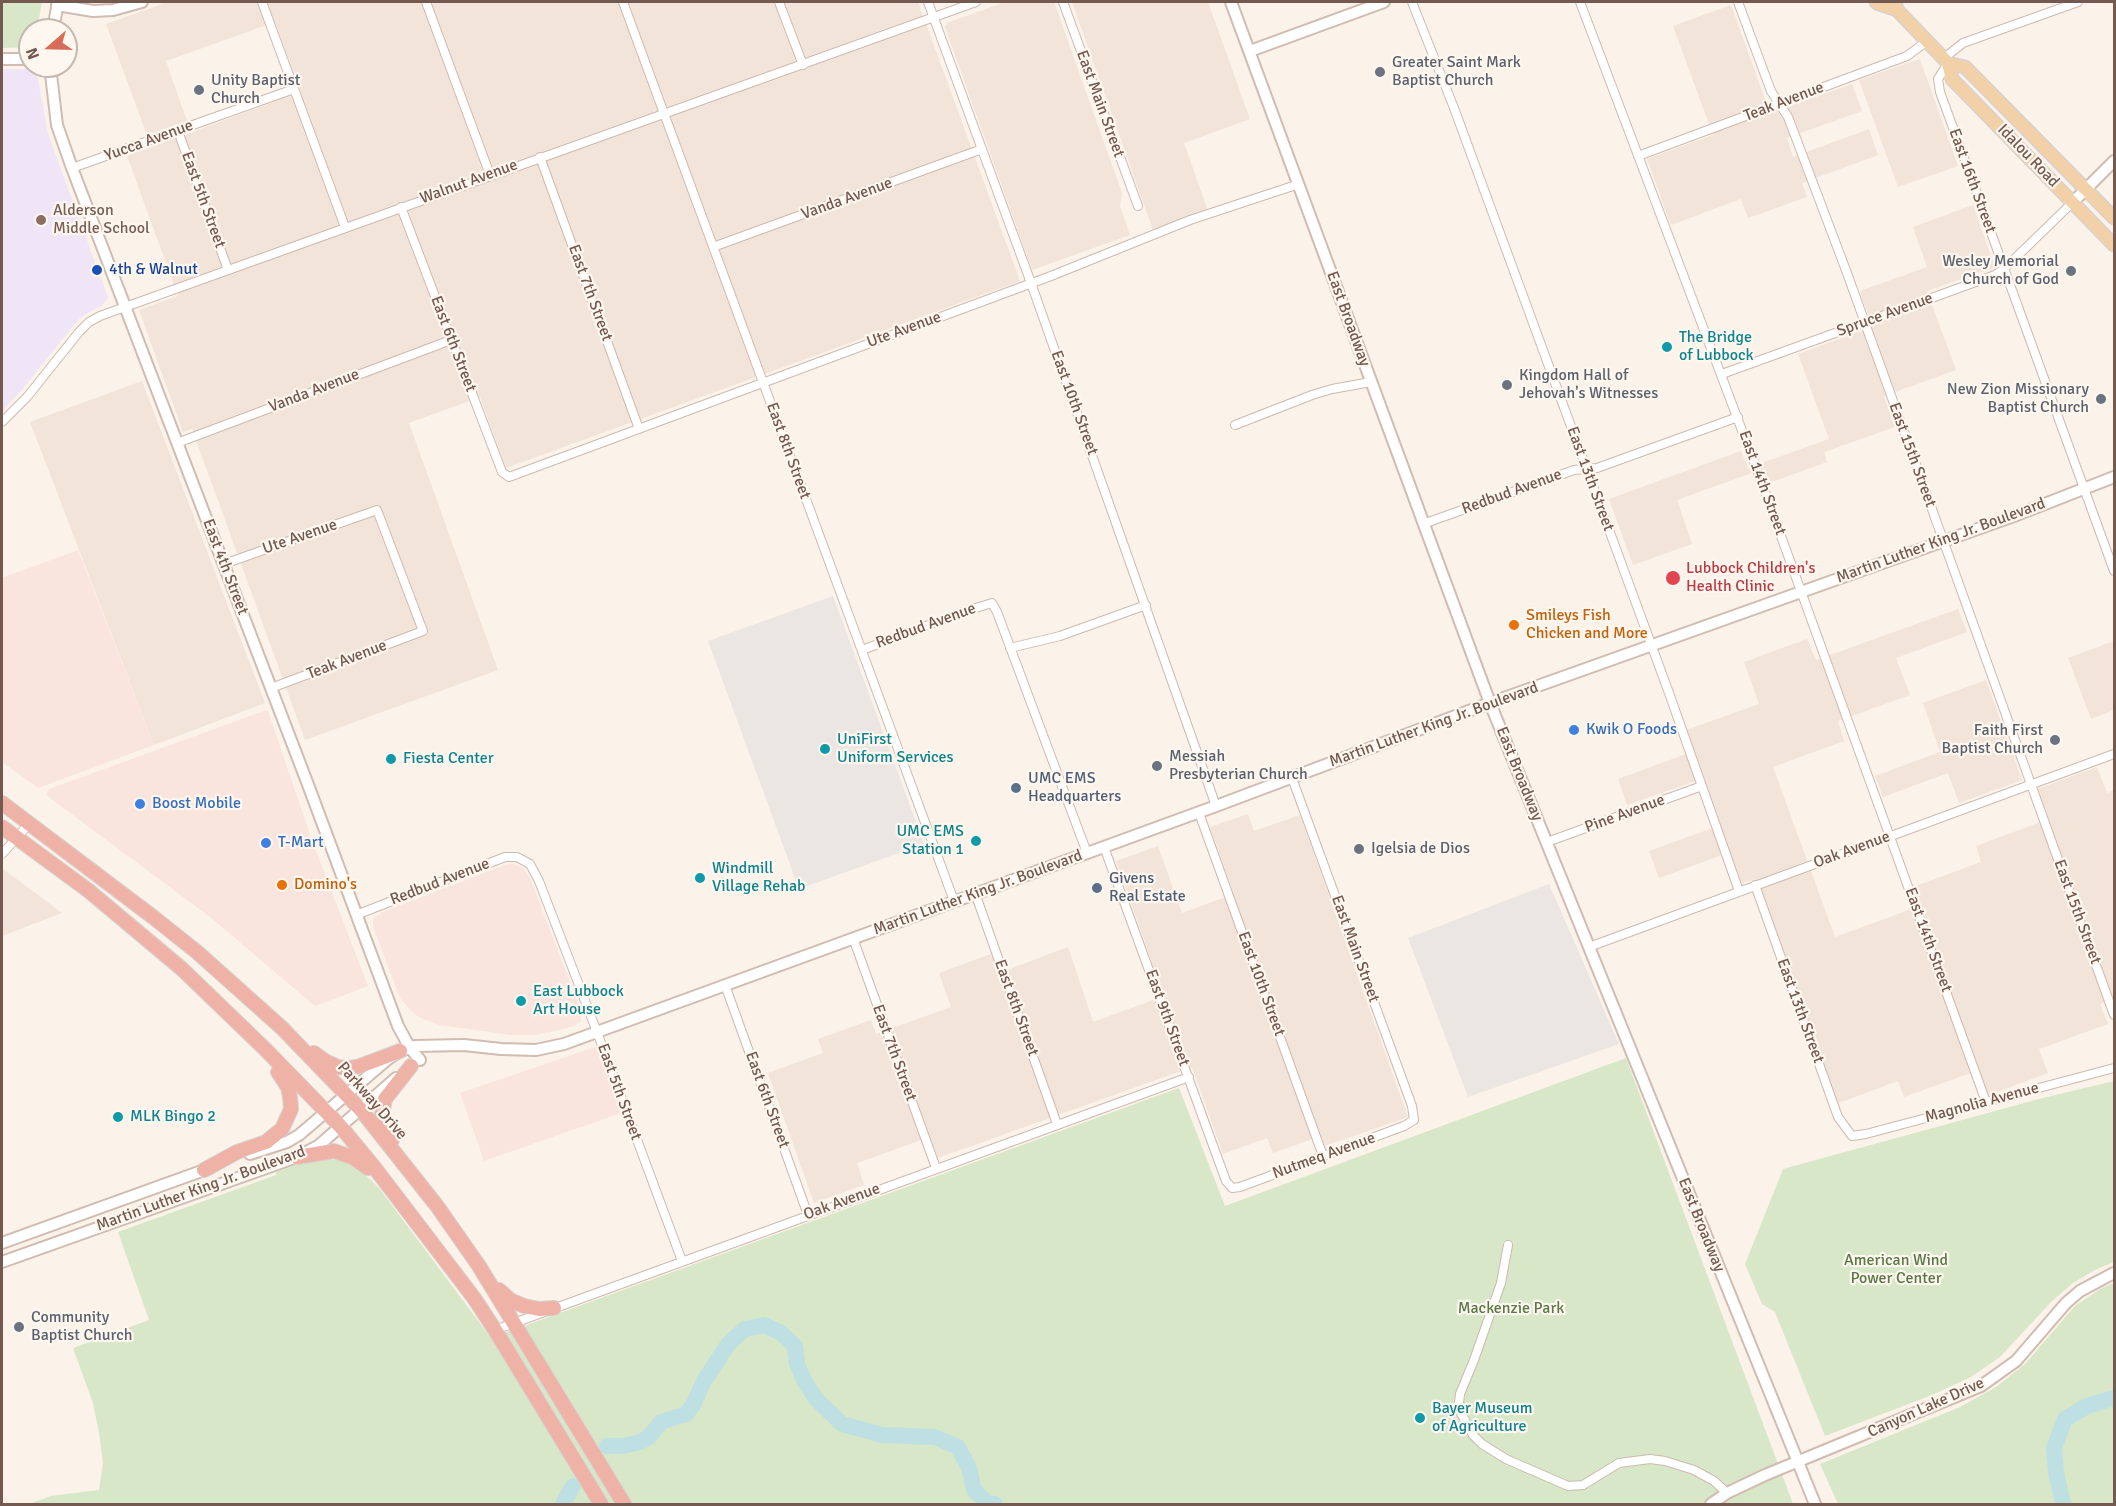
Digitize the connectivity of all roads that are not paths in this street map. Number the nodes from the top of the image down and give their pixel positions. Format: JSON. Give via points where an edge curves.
{"nodes":[{"id":1,"x":142,"y":2,"type":"edge"},
{"id":2,"x":262,"y":2,"type":"edge"},
{"id":3,"x":426,"y":2,"type":"edge"},
{"id":4,"x":623,"y":2,"type":"edge"},
{"id":5,"x":779,"y":2,"type":"edge"},
{"id":6,"x":928,"y":2,"type":"edge"},
{"id":7,"x":976,"y":2,"type":"edge"},
{"id":8,"x":1063,"y":2,"type":"edge"},
{"id":9,"x":1231,"y":2,"type":"edge"},
{"id":10,"x":1384,"y":2,"type":"edge"},
{"id":11,"x":1412,"y":2,"type":"edge"},
{"id":12,"x":1580,"y":2,"type":"edge"},
{"id":13,"x":1738,"y":2,"type":"edge"},
{"id":14,"x":1876,"y":2,"type":"edge"},
{"id":15,"x":2074,"y":2,"type":"edge"},
{"id":16,"x":57,"y":3,"type":"edge"},
{"id":17,"x":1896,"y":4,"type":"edge"},
{"id":18,"x":933,"y":17,"type":"junction"},
{"id":19,"x":55,"y":18,"type":"edge"},
{"id":20,"x":1927,"y":41,"type":"junction"},
{"id":21,"x":1250,"y":51,"type":"junction"},
{"id":22,"x":2,"y":58,"type":"edge"},
{"id":23,"x":18,"y":59,"type":"edge"},
{"id":24,"x":1946,"y":61,"type":"junction"},
{"id":25,"x":802,"y":65,"type":"junction"},
{"id":26,"x":51,"y":78,"type":"edge"},
{"id":27,"x":294,"y":89,"type":"junction"},
{"id":28,"x":1780,"y":104,"type":"junction"},
{"id":29,"x":664,"y":113,"type":"junction"},
{"id":30,"x":178,"y":131,"type":"junction"},
{"id":31,"x":982,"y":149,"type":"junction"},
{"id":32,"x":1638,"y":156,"type":"junction"},
{"id":33,"x":540,"y":157,"type":"junction"},
{"id":34,"x":2115,"y":161,"type":"edge"},
{"id":35,"x":72,"y":168,"type":"junction"},
{"id":36,"x":490,"y":175,"type":"junction"},
{"id":37,"x":1299,"y":183,"type":"junction"},
{"id":38,"x":2086,"y":189,"type":"junction"},
{"id":39,"x":2073,"y":202,"type":"junction"},
{"id":40,"x":1138,"y":206,"type":"dead end"},
{"id":41,"x":401,"y":207,"type":"junction"},
{"id":42,"x":2115,"y":218,"type":"edge"},
{"id":43,"x":345,"y":228,"type":"junction"},
{"id":44,"x":2115,"y":244,"type":"edge"},
{"id":45,"x":713,"y":247,"type":"junction"},
{"id":46,"x":2004,"y":269,"type":"junction"},
{"id":47,"x":228,"y":270,"type":"junction"},
{"id":48,"x":1031,"y":283,"type":"junction"},
{"id":49,"x":125,"y":307,"type":"junction"},
{"id":50,"x":1865,"y":322,"type":"junction"},
{"id":51,"x":451,"y":340,"type":"junction"},
{"id":52,"x":1722,"y":374,"type":"junction"},
{"id":53,"x":1371,"y":382,"type":"junction"},
{"id":54,"x":762,"y":383,"type":"junction"},
{"id":55,"x":1737,"y":417,"type":"junction"},
{"id":56,"x":2,"y":422,"type":"edge"},
{"id":57,"x":1235,"y":425,"type":"dead end"},
{"id":58,"x":639,"y":429,"type":"junction"},
{"id":59,"x":177,"y":444,"type":"junction"},
{"id":60,"x":1586,"y":469,"type":"junction"},
{"id":61,"x":508,"y":477,"type":"joint"},
{"id":62,"x":2115,"y":477,"type":"edge"},
{"id":63,"x":2085,"y":488,"type":"junction"},
{"id":64,"x":1423,"y":524,"type":"junction"},
{"id":65,"x":1943,"y":542,"type":"junction"},
{"id":66,"x":224,"y":564,"type":"junction"},
{"id":67,"x":2115,"y":571,"type":"edge"},
{"id":68,"x":1802,"y":592,"type":"junction"},
{"id":69,"x":1146,"y":605,"type":"junction"},
{"id":70,"x":423,"y":631,"type":"joint"},
{"id":71,"x":1652,"y":646,"type":"junction"},
{"id":72,"x":1010,"y":648,"type":"junction"},
{"id":73,"x":862,"y":650,"type":"junction"},
{"id":74,"x":271,"y":688,"type":"junction"},
{"id":75,"x":1490,"y":704,"type":"junction"},
{"id":76,"x":2115,"y":754,"type":"edge"},
{"id":77,"x":1293,"y":778,"type":"junction"},
{"id":78,"x":2031,"y":785,"type":"junction"},
{"id":79,"x":1702,"y":786,"type":"junction"},
{"id":80,"x":2,"y":803,"type":"edge"},
{"id":81,"x":1216,"y":806,"type":"junction"},
{"id":82,"x":1199,"y":813,"type":"junction"},
{"id":83,"x":29,"y":824,"type":"junction"},
{"id":84,"x":2,"y":827,"type":"edge"},
{"id":85,"x":1890,"y":836,"type":"junction"},
{"id":86,"x":16,"y":838,"type":"junction"},
{"id":87,"x":1547,"y":842,"type":"junction"},
{"id":88,"x":1104,"y":847,"type":"junction"},
{"id":89,"x":1087,"y":853,"type":"junction"},
{"id":90,"x":2,"y":854,"type":"edge"},
{"id":91,"x":524,"y":860,"type":"joint"},
{"id":92,"x":1755,"y":885,"type":"junction"},
{"id":93,"x":1739,"y":891,"type":"junction"},
{"id":94,"x":975,"y":893,"type":"junction"},
{"id":95,"x":954,"y":901,"type":"junction"},
{"id":96,"x":356,"y":915,"type":"junction"},
{"id":97,"x":853,"y":938,"type":"junction"},
{"id":98,"x":1589,"y":947,"type":"junction"},
{"id":99,"x":725,"y":985,"type":"junction"},
{"id":100,"x":2115,"y":1015,"type":"edge"},
{"id":101,"x":282,"y":1028,"type":"junction"},
{"id":102,"x":597,"y":1032,"type":"junction"},
{"id":103,"x":254,"y":1039,"type":"junction"},
{"id":104,"x":443,"y":1046,"type":"junction"},
{"id":105,"x":405,"y":1049,"type":"junction"},
{"id":106,"x":416,"y":1063,"type":"junction"},
{"id":107,"x":2115,"y":1068,"type":"edge"},
{"id":108,"x":1189,"y":1077,"type":"junction"},
{"id":109,"x":346,"y":1095,"type":"junction"},
{"id":110,"x":1986,"y":1102,"type":"junction"},
{"id":111,"x":361,"y":1110,"type":"junction"},
{"id":112,"x":326,"y":1112,"type":"junction"},
{"id":113,"x":1414,"y":1120,"type":"joint"},
{"id":114,"x":1057,"y":1124,"type":"junction"},
{"id":115,"x":341,"y":1127,"type":"junction"},
{"id":116,"x":1851,"y":1134,"type":"joint"},
{"id":117,"x":1323,"y":1156,"type":"junction"},
{"id":118,"x":297,"y":1157,"type":"junction"},
{"id":119,"x":936,"y":1168,"type":"junction"},
{"id":120,"x":204,"y":1170,"type":"junction"},
{"id":121,"x":1232,"y":1188,"type":"joint"},
{"id":122,"x":401,"y":1201,"type":"junction"},
{"id":123,"x":437,"y":1206,"type":"junction"},
{"id":124,"x":808,"y":1215,"type":"junction"},
{"id":125,"x":2,"y":1243,"type":"edge"},
{"id":126,"x":1508,"y":1245,"type":"dead end"},
{"id":127,"x":682,"y":1261,"type":"junction"},
{"id":128,"x":2,"y":1262,"type":"edge"},
{"id":129,"x":2115,"y":1273,"type":"edge"},
{"id":130,"x":486,"y":1277,"type":"junction"},
{"id":131,"x":554,"y":1308,"type":"junction"},
{"id":132,"x":515,"y":1322,"type":"junction"},
{"id":133,"x":495,"y":1330,"type":"junction"},
{"id":134,"x":1798,"y":1462,"type":"junction"},
{"id":135,"x":1727,"y":1492,"type":"junction"},
{"id":136,"x":601,"y":1504,"type":"edge"},
{"id":137,"x":624,"y":1504,"type":"edge"},
{"id":138,"x":1711,"y":1504,"type":"edge"},
{"id":139,"x":1815,"y":1504,"type":"edge"}],
"edges":[{"from":1,"to":16,"type":"main road","via":[[93,11]]},
{"from":2,"to":27,"type":"street"},
{"from":3,"to":36,"type":"street"},
{"from":4,"to":29,"type":"street","name":"East 8th Street"},
{"from":5,"to":25,"type":"street"},
{"from":6,"to":18,"type":"street","name":"East 10th Street"},
{"from":7,"to":18,"type":"street","name":"Walnut Avenue"},
{"from":8,"to":40,"type":"street","name":"East Main Street"},
{"from":9,"to":21,"type":"main road","name":"East Broadway"},
{"from":10,"to":21,"type":"main road"},
{"from":11,"to":60,"type":"street","name":"East 13th Street"},
{"from":12,"to":32,"type":"street","name":"East 14th Street"},
{"from":13,"to":28,"type":"street","name":"East 15th Street","via":[[1771,91]]},
{"from":14,"to":17,"type":"main road","name":"Idalou Road"},
{"from":15,"to":24,"type":"street","via":[[1963,44]]},
{"from":16,"to":19,"type":"main road"},
{"from":17,"to":20,"type":"main road","name":"Idalou Road"},
{"from":18,"to":25,"type":"street","name":"Walnut Avenue"},
{"from":18,"to":31,"type":"street","name":"East 10th Street"},
{"from":20,"to":24,"type":"main road","name":"Idalou Road"},
{"from":20,"to":28,"type":"street","name":"Teak Avenue","via":[[1907,56]]},
{"from":21,"to":37,"type":"main road","name":"East Broadway"},
{"from":22,"to":23,"type":"main road"},
{"from":24,"to":38,"type":"main road","name":"Idalou Road","via":[[1965,67]]},
{"from":24,"to":39,"type":"main road","name":"Idalou Road","via":[[1952,79]]},
{"from":24,"to":46,"type":"street","name":"East 16th Street","via":[[1938,79],[1940,92]]},
{"from":25,"to":29,"type":"street","name":"Walnut Avenue"},
{"from":26,"to":35,"type":"main road","name":"East 4th Street","via":[[57,125]]},
{"from":27,"to":30,"type":"street","name":"Yucca Avenue"},
{"from":27,"to":43,"type":"street"},
{"from":28,"to":32,"type":"street","name":"Teak Avenue"},
{"from":28,"to":50,"type":"street","name":"East 15th Street"},
{"from":29,"to":33,"type":"street","name":"Walnut Avenue"},
{"from":29,"to":45,"type":"street","name":"East 8th Street"},
{"from":30,"to":35,"type":"street","name":"Yucca Avenue"},
{"from":30,"to":47,"type":"street","name":"East 5th Street"},
{"from":31,"to":45,"type":"street","name":"Vanda Avenue"},
{"from":31,"to":48,"type":"street","name":"East 10th Street"},
{"from":32,"to":52,"type":"street","name":"East 14th Street"},
{"from":33,"to":36,"type":"street","name":"Walnut Avenue"},
{"from":33,"to":58,"type":"street","name":"East 7th Street"},
{"from":34,"to":38,"type":"main road","name":"Spruce Avenue"},
{"from":35,"to":49,"type":"main road","name":"East 4th Street"},
{"from":36,"to":41,"type":"street","name":"Walnut Avenue"},
{"from":37,"to":48,"type":"street","name":"Ute Avenue","via":[[1201,216]]},
{"from":37,"to":53,"type":"main road","name":"East Broadway"},
{"from":38,"to":39,"type":"main road","name":"Spruce Avenue"},
{"from":38,"to":42,"type":"main road","name":"Idalou Road"},
{"from":39,"to":44,"type":"main road","name":"Idalou Road"},
{"from":39,"to":46,"type":"street","name":"Spruce Avenue"},
{"from":41,"to":43,"type":"street","name":"Walnut Avenue"},
{"from":41,"to":51,"type":"street","name":"East 6th Street"},
{"from":43,"to":47,"type":"street","name":"Walnut Avenue"},
{"from":45,"to":54,"type":"street","name":"East 8th Street"},
{"from":46,"to":50,"type":"street","name":"Spruce Avenue"},
{"from":46,"to":63,"type":"street","name":"East 16th Street"},
{"from":47,"to":49,"type":"street","name":"Walnut Avenue"},
{"from":48,"to":54,"type":"street","name":"Ute Avenue"},
{"from":48,"to":69,"type":"street","name":"East 10th Street"},
{"from":49,"to":56,"type":"street","name":"Walnut Avenue","via":[[83,327]]},
{"from":49,"to":59,"type":"main road","name":"East 4th Street"},
{"from":50,"to":52,"type":"street","name":"Spruce Avenue"},
{"from":50,"to":65,"type":"street","name":"East 15th Street"},
{"from":51,"to":59,"type":"street","name":"Vanda Avenue"},
{"from":51,"to":61,"type":"street","name":"East 6th Street","via":[[501,472]]},
{"from":52,"to":55,"type":"street","name":"East 14th Street"},
{"from":53,"to":57,"type":"street","via":[[1312,395]]},
{"from":53,"to":64,"type":"main road","name":"East Broadway"},
{"from":54,"to":58,"type":"street","name":"Ute Avenue"},
{"from":54,"to":73,"type":"street","name":"East 8th Street"},
{"from":55,"to":60,"type":"street","name":"Redbud Avenue"},
{"from":55,"to":68,"type":"street","name":"East 14th Street"},
{"from":58,"to":61,"type":"street","name":"Ute Avenue"},
{"from":59,"to":66,"type":"main road","name":"East 4th Street"},
{"from":60,"to":64,"type":"street","name":"Redbud Avenue"},
{"from":60,"to":71,"type":"street","name":"East 13th Street"},
{"from":62,"to":63,"type":"main road","name":"Martin Luther King Jr. Boulevard"},
{"from":63,"to":65,"type":"main road","name":"Martin Luther King Jr. Boulevard"},
{"from":63,"to":67,"type":"street","name":"East 16th Street"},
{"from":64,"to":75,"type":"main road","name":"East Broadway"},
{"from":65,"to":68,"type":"main road","name":"Martin Luther King Jr. Boulevard"},
{"from":65,"to":78,"type":"street","name":"East 15th Street"},
{"from":66,"to":70,"type":"street","name":"Ute Avenue","via":[[377,510]]},
{"from":66,"to":74,"type":"main road","name":"East 4th Street"},
{"from":68,"to":71,"type":"main road","name":"Martin Luther King Jr. Boulevard"},
{"from":68,"to":85,"type":"street","name":"East 14th Street"},
{"from":69,"to":72,"type":"street","via":[[1060,636]]},
{"from":69,"to":81,"type":"street","name":"East 10th Street"},
{"from":70,"to":74,"type":"street","name":"Teak Avenue"},
{"from":71,"to":75,"type":"main road","name":"Martin Luther King Jr. Boulevard"},
{"from":71,"to":79,"type":"street","name":"East 13th Street"},
{"from":72,"to":73,"type":"street","name":"Redbud Avenue","via":[[992,603]]},
{"from":72,"to":89,"type":"street"},
{"from":73,"to":95,"type":"street","name":"East 8th Street"},
{"from":74,"to":96,"type":"main road","name":"East 4th Street"},
{"from":75,"to":77,"type":"main road","name":"Martin Luther King Jr. Boulevard"},
{"from":75,"to":87,"type":"main road","name":"East Broadway"},
{"from":76,"to":78,"type":"street","name":"Oak Avenue"},
{"from":77,"to":81,"type":"main road","name":"Martin Luther King Jr. Boulevard"},
{"from":77,"to":113,"type":"street","name":"East Main Street"},
{"from":78,"to":85,"type":"street","name":"Oak Avenue"},
{"from":78,"to":100,"type":"street","name":"East 15th Street"},
{"from":79,"to":87,"type":"street","name":"Pine Avenue"},
{"from":79,"to":93,"type":"street","name":"East 13th Street"},
{"from":80,"to":83,"type":"highway","name":"Parkway Drive"},
{"from":81,"to":82,"type":"main road","name":"Martin Luther King Jr. Boulevard"},
{"from":82,"to":88,"type":"main road","name":"Martin Luther King Jr. Boulevard"},
{"from":82,"to":117,"type":"street","name":"East 10th Street"},
{"from":83,"to":86,"type":"street"},
{"from":83,"to":101,"type":"highway","name":"Parkway Drive","via":[[189,946]]},
{"from":84,"to":86,"type":"highway"},
{"from":85,"to":92,"type":"street","name":"Oak Avenue"},
{"from":85,"to":110,"type":"street","name":"East 14th Street"},
{"from":86,"to":90,"type":"street"},
{"from":86,"to":103,"type":"highway","via":[[140,933]]},
{"from":87,"to":98,"type":"main road","name":"East Broadway"},
{"from":88,"to":89,"type":"main road","name":"Martin Luther King Jr. Boulevard"},
{"from":88,"to":108,"type":"street","name":"East 9th Street"},
{"from":89,"to":94,"type":"main road","name":"Martin Luther King Jr. Boulevard"},
{"from":91,"to":96,"type":"street","name":"Redbud Avenue","via":[[506,857]]},
{"from":91,"to":102,"type":"street","name":"East 5th Street","via":[[534,869]]},
{"from":92,"to":93,"type":"street","name":"Oak Avenue"},
{"from":92,"to":116,"type":"street","name":"East 13th Street","via":[[1839,1117]]},
{"from":93,"to":98,"type":"street","name":"Oak Avenue"},
{"from":94,"to":95,"type":"main road","name":"Martin Luther King Jr. Boulevard"},
{"from":94,"to":114,"type":"street","name":"East 8th Street"},
{"from":95,"to":97,"type":"main road","name":"Martin Luther King Jr. Boulevard"},
{"from":96,"to":105,"type":"main road","name":"East 4th Street"},
{"from":97,"to":99,"type":"main road","name":"Martin Luther King Jr. Boulevard"},
{"from":97,"to":119,"type":"street","name":"East 7th Street"},
{"from":98,"to":134,"type":"main road","name":"East Broadway"},
{"from":99,"to":102,"type":"main road","name":"Martin Luther King Jr. Boulevard"},
{"from":99,"to":124,"type":"street","name":"East 6th Street"},
{"from":101,"to":105,"type":"highway","via":[[338,1067],[360,1066]]},
{"from":101,"to":109,"type":"highway","name":"Parkway Drive"},
{"from":102,"to":104,"type":"main road","name":"Martin Luther King Jr. Boulevard","via":[[536,1050]]},
{"from":102,"to":127,"type":"street","name":"East 5th Street"},
{"from":103,"to":112,"type":"highway"},
{"from":103,"to":120,"type":"highway","via":[[288,1088],[291,1109],[282,1128],[266,1142]]},
{"from":104,"to":105,"type":"main road","name":"Martin Luther King Jr. Boulevard"},
{"from":104,"to":106,"type":"main road","name":"Martin Luther King Jr. Boulevard"},
{"from":105,"to":106,"type":"main road","name":"East 4th Street"},
{"from":105,"to":109,"type":"main road","name":"Martin Luther King Jr. Boulevard"},
{"from":106,"to":111,"type":"main road","name":"Martin Luther King Jr. Boulevard"},
{"from":106,"to":123,"type":"highway","via":[[385,1100],[382,1114],[389,1136]]},
{"from":107,"to":110,"type":"street","name":"Magnolia Avenue"},
{"from":108,"to":114,"type":"street","name":"Oak Avenue"},
{"from":108,"to":121,"type":"street","name":"East 9th Street","via":[[1226,1181]]},
{"from":109,"to":111,"type":"highway","name":"Parkway Drive"},
{"from":109,"to":112,"type":"main road","name":"Martin Luther King Jr. Boulevard"},
{"from":110,"to":116,"type":"street","name":"Magnolia Avenue","via":[[1854,1137]]},
{"from":111,"to":115,"type":"main road","name":"Martin Luther King Jr. Boulevard"},
{"from":111,"to":123,"type":"highway","name":"Parkway Drive"},
{"from":112,"to":115,"type":"highway"},
{"from":112,"to":120,"type":"main road","name":"Martin Luther King Jr. Boulevard","via":[[287,1142]]},
{"from":113,"to":117,"type":"street","name":"Nutmeq Avenue"},
{"from":114,"to":119,"type":"street","name":"Oak Avenue"},
{"from":115,"to":118,"type":"main road","name":"Martin Luther King Jr. Boulevard"},
{"from":115,"to":122,"type":"highway"},
{"from":117,"to":121,"type":"street","name":"Nutmeq Avenue"},
{"from":118,"to":122,"type":"highway","via":[[334,1151],[354,1158]]},
{"from":118,"to":128,"type":"main road","name":"Martin Luther King Jr. Boulevard"},
{"from":119,"to":124,"type":"street","name":"Oak Avenue"},
{"from":120,"to":125,"type":"main road","name":"Martin Luther King Jr. Boulevard"},
{"from":122,"to":133,"type":"highway"},
{"from":123,"to":130,"type":"highway","name":"Parkway Drive"},
{"from":124,"to":127,"type":"street","name":"Oak Avenue"},
{"from":126,"to":135,"type":"street","via":[[1501,1283],[1460,1394],[1461,1413],[1473,1435],[1506,1459],[1568,1486],[1583,1485],[1619,1463],[1650,1459],[1695,1470]]},
{"from":127,"to":131,"type":"street","name":"Oak Avenue"},
{"from":129,"to":134,"type":"main road","name":"Canyon Lake Drive","via":[[2073,1297],[2016,1361],[1981,1386]]},
{"from":130,"to":131,"type":"highway","via":[[510,1300],[539,1309]]},
{"from":130,"to":132,"type":"highway","name":"Parkway Drive"},
{"from":131,"to":132,"type":"street","name":"Oak Avenue"},
{"from":132,"to":133,"type":"street","name":"Oak Avenue"},
{"from":132,"to":137,"type":"highway","name":"Parkway Drive"},
{"from":133,"to":136,"type":"highway"},
{"from":134,"to":135,"type":"main road","name":"Canyon Lake Drive"},
{"from":134,"to":139,"type":"main road","name":"East Broadway"},
{"from":135,"to":138,"type":"main road","name":"Canyon Lake Drive"}]}
